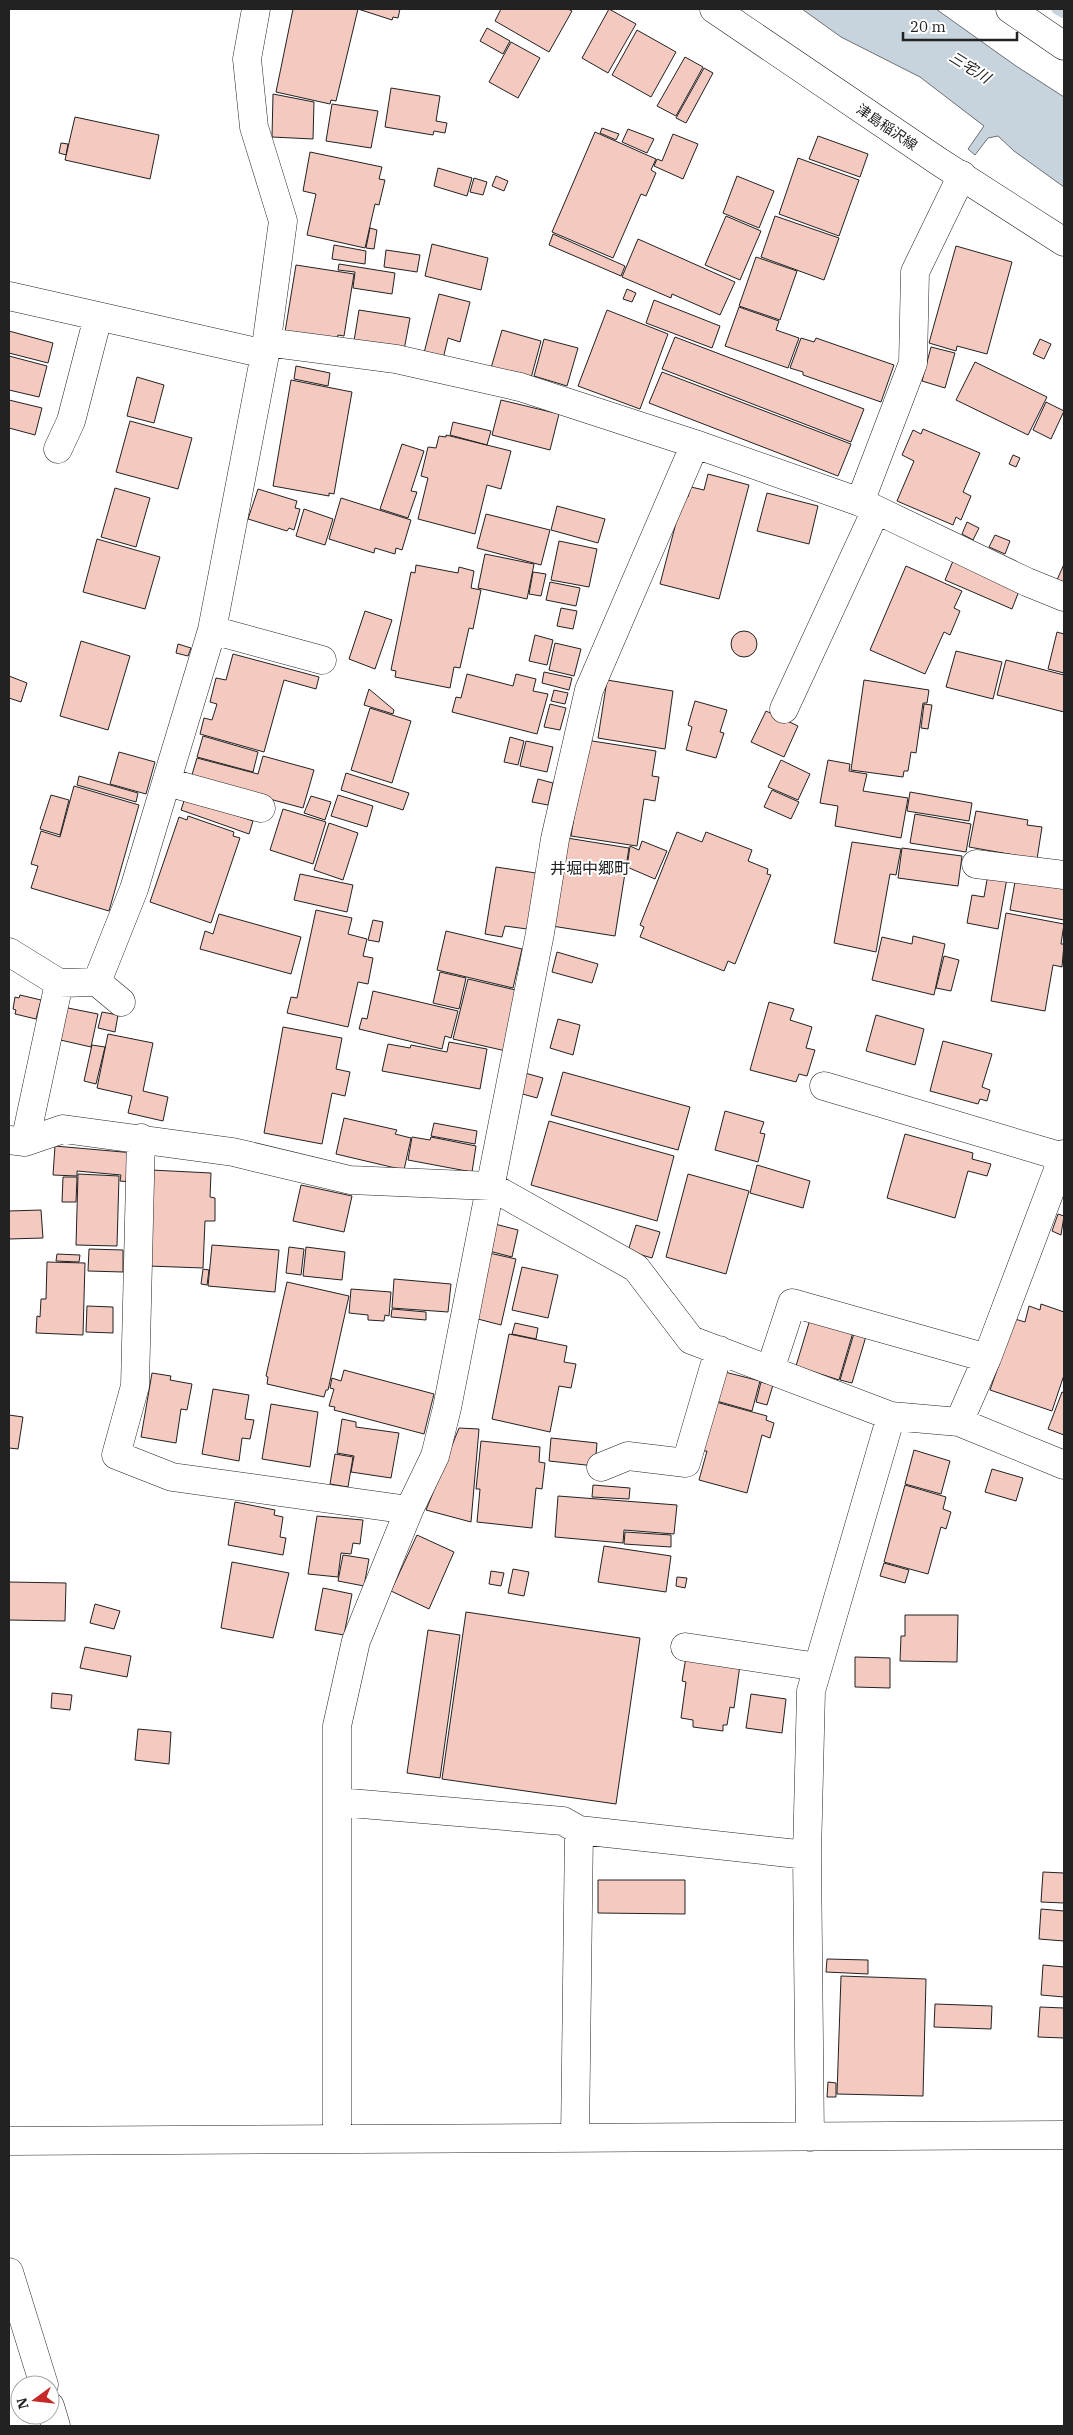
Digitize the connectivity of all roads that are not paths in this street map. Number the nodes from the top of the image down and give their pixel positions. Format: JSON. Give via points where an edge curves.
{"nodes":[{"id":1,"x":256,"y":9,"type":"edge"},
{"id":2,"x":714,"y":9,"type":"edge"},
{"id":3,"x":1010,"y":9,"type":"edge"},
{"id":4,"x":1064,"y":46,"type":"edge"},
{"id":5,"x":962,"y":175,"type":"junction"},
{"id":6,"x":1064,"y":242,"type":"edge"},
{"id":7,"x":9,"y":296,"type":"edge"},
{"id":8,"x":98,"y":317,"type":"junction"},
{"id":9,"x":265,"y":348,"type":"junction"},
{"id":10,"x":695,"y":444,"type":"junction"},
{"id":11,"x":58,"y":449,"type":"dead end"},
{"id":12,"x":868,"y":506,"type":"junction"},
{"id":13,"x":1064,"y":597,"type":"edge"},
{"id":14,"x":212,"y":630,"type":"junction"},
{"id":15,"x":322,"y":660,"type":"dead end"},
{"id":16,"x":784,"y":710,"type":"dead end"},
{"id":17,"x":167,"y":782,"type":"junction"},
{"id":18,"x":261,"y":808,"type":"dead end"},
{"id":19,"x":976,"y":864,"type":"dead end"},
{"id":20,"x":1064,"y":875,"type":"edge"},
{"id":21,"x":9,"y":952,"type":"edge"},
{"id":22,"x":97,"y":982,"type":"junction"},
{"id":23,"x":59,"y":983,"type":"junction"},
{"id":24,"x":121,"y":1002,"type":"dead end"},
{"id":25,"x":824,"y":1086,"type":"dead end"},
{"id":26,"x":141,"y":1138,"type":"junction"},
{"id":27,"x":17,"y":1141,"type":"edge"},
{"id":28,"x":1064,"y":1155,"type":"edge"},
{"id":29,"x":490,"y":1186,"type":"junction"},
{"id":30,"x":719,"y":1350,"type":"junction"},
{"id":31,"x":987,"y":1358,"type":"junction"},
{"id":32,"x":770,"y":1370,"type":"junction"},
{"id":33,"x":891,"y":1416,"type":"junction"},
{"id":34,"x":959,"y":1422,"type":"junction"},
{"id":35,"x":1064,"y":1465,"type":"edge"},
{"id":36,"x":601,"y":1467,"type":"dead end"},
{"id":37,"x":409,"y":1510,"type":"junction"},
{"id":38,"x":685,"y":1647,"type":"dead end"},
{"id":39,"x":818,"y":1667,"type":"junction"},
{"id":40,"x":338,"y":1802,"type":"junction"},
{"id":41,"x":579,"y":1830,"type":"junction"},
{"id":42,"x":807,"y":1855,"type":"junction"},
{"id":43,"x":1064,"y":2135,"type":"edge"},
{"id":44,"x":810,"y":2137,"type":"junction"},
{"id":45,"x":575,"y":2138,"type":"junction"},
{"id":46,"x":337,"y":2139,"type":"junction"},
{"id":47,"x":9,"y":2141,"type":"edge"},
{"id":48,"x":9,"y":2272,"type":"edge"},
{"id":49,"x":41,"y":2375,"type":"edge"}],
"edges":[{"from":1,"to":9,"type":"street","via":[[247,59],[254,127],[283,221]]},
{"from":2,"to":5,"type":"street","name":"津島稲沢線"},
{"from":3,"to":4,"type":"street"},
{"from":5,"to":6,"type":"street","name":"津島稲沢線"},
{"from":5,"to":12,"type":"street","via":[[915,272],[913,363]]},
{"from":7,"to":8,"type":"street"},
{"from":8,"to":9,"type":"street"},
{"from":8,"to":11,"type":"street","via":[[71,422]]},
{"from":9,"to":10,"type":"street","via":[[396,359],[520,387]]},
{"from":9,"to":14,"type":"street"},
{"from":10,"to":12,"type":"street"},
{"from":10,"to":29,"type":"street","via":[[589,690],[555,839],[540,933]]},
{"from":12,"to":13,"type":"street"},
{"from":12,"to":16,"type":"street"},
{"from":14,"to":15,"type":"street"},
{"from":14,"to":17,"type":"street"},
{"from":17,"to":18,"type":"street"},
{"from":17,"to":22,"type":"street","via":[[134,889]]},
{"from":19,"to":20,"type":"street"},
{"from":21,"to":23,"type":"street"},
{"from":22,"to":23,"type":"street"},
{"from":22,"to":24,"type":"street"},
{"from":23,"to":27,"type":"street"},
{"from":25,"to":28,"type":"street"},
{"from":26,"to":27,"type":"street","via":[[63,1129]]},
{"from":26,"to":29,"type":"street","via":[[233,1152],[350,1180]]},
{"from":26,"to":37,"type":"street","via":[[135,1386],[116,1455],[172,1477]]},
{"from":28,"to":31,"type":"street"},
{"from":29,"to":30,"type":"street","via":[[636,1268],[691,1340]]},
{"from":29,"to":37,"type":"street","via":[[443,1428],[435,1456]]},
{"from":30,"to":32,"type":"street"},
{"from":30,"to":36,"type":"street","via":[[686,1463],[628,1456]]},
{"from":31,"to":32,"type":"street","via":[[792,1303]]},
{"from":31,"to":34,"type":"street"},
{"from":32,"to":33,"type":"street"},
{"from":33,"to":34,"type":"street"},
{"from":33,"to":39,"type":"street"},
{"from":34,"to":35,"type":"street"},
{"from":37,"to":40,"type":"street","via":[[356,1641],[337,1726]]},
{"from":38,"to":39,"type":"street"},
{"from":39,"to":42,"type":"street","via":[[811,1691]]},
{"from":40,"to":41,"type":"street","via":[[563,1821]]},
{"from":40,"to":46,"type":"street"},
{"from":41,"to":42,"type":"street"},
{"from":41,"to":45,"type":"street"},
{"from":42,"to":44,"type":"street"},
{"from":43,"to":44,"type":"street"},
{"from":44,"to":45,"type":"street"},
{"from":45,"to":46,"type":"street"},
{"from":46,"to":47,"type":"street"},
{"from":48,"to":49,"type":"street"}]}
